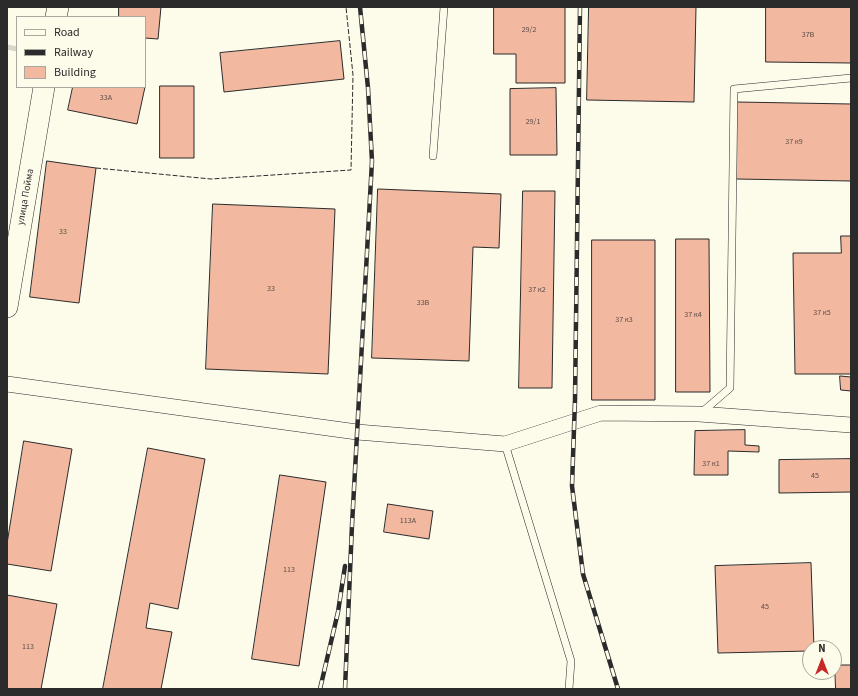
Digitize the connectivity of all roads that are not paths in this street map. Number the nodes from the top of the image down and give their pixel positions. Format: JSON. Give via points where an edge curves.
{"nodes":[{"id":1,"x":444,"y":7,"type":"edge"},
{"id":2,"x":851,"y":78,"type":"edge"},
{"id":3,"x":44,"y":88,"type":"edge"},
{"id":4,"x":433,"y":156,"type":"dead end"},
{"id":5,"x":7,"y":307,"type":"edge"},
{"id":6,"x":7,"y":384,"type":"edge"},
{"id":7,"x":699,"y":414,"type":"junction"},
{"id":8,"x":851,"y":425,"type":"edge"},
{"id":9,"x":505,"y":444,"type":"junction"},
{"id":10,"x":569,"y":689,"type":"edge"}],
"edges":[{"from":1,"to":4,"type":"lane"},
{"from":2,"to":7,"type":"lane","via":[[734,89],[730,388]]},
{"from":3,"to":5,"type":"main road","name":"улица Пойма"},
{"from":6,"to":9,"type":"street","via":[[357,432]]},
{"from":7,"to":8,"type":"street"},
{"from":7,"to":9,"type":"street","via":[[601,413]]},
{"from":9,"to":10,"type":"lane","via":[[571,661]]}]}
